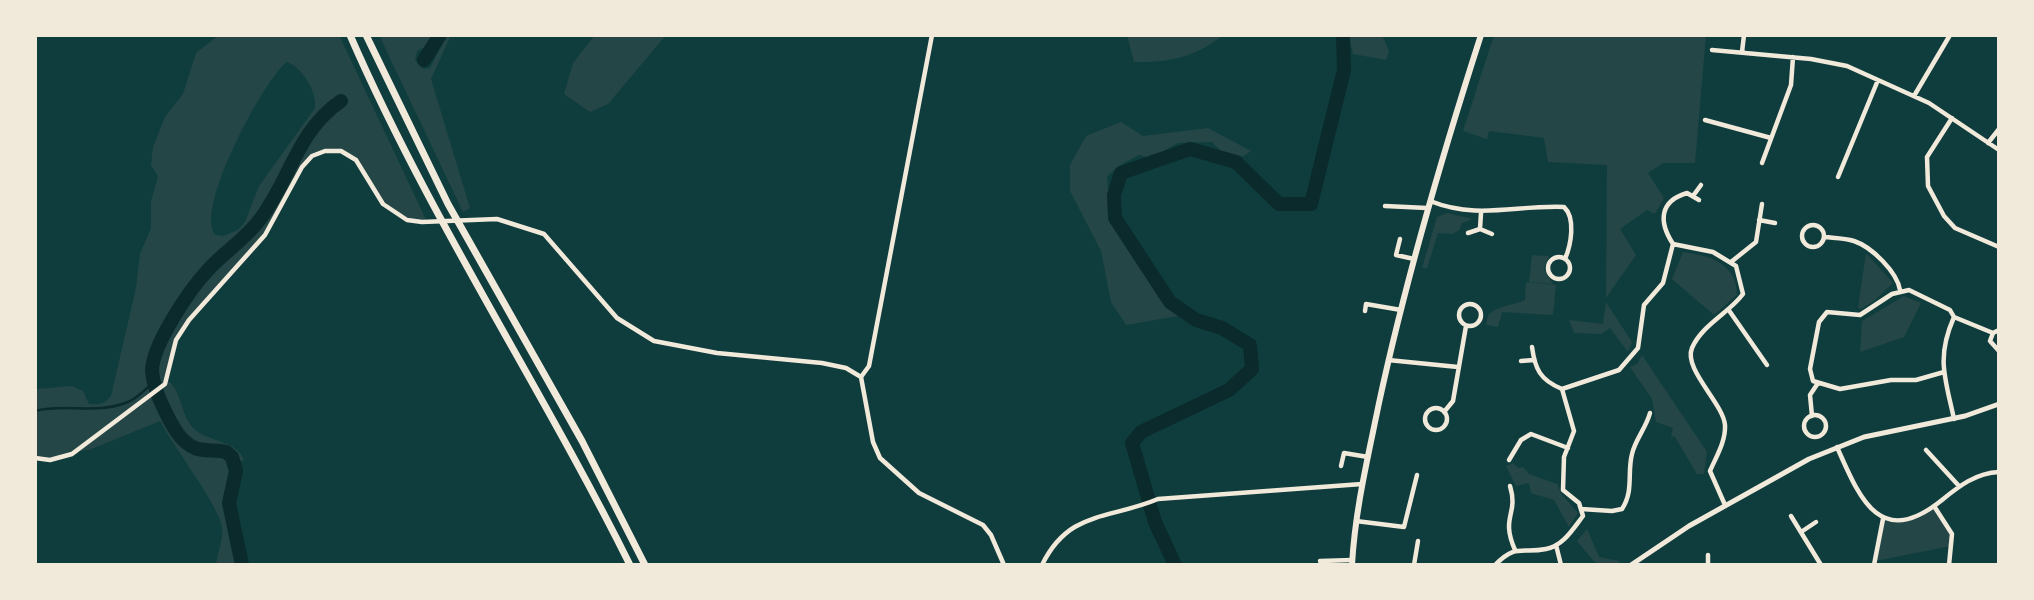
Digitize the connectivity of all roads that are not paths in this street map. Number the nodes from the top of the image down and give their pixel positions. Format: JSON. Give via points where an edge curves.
{"nodes":[{"id":1,"x":350,"y":35,"type":"edge"},
{"id":2,"x":366,"y":35,"type":"edge"},
{"id":3,"x":932,"y":35,"type":"edge"},
{"id":4,"x":1481,"y":35,"type":"edge"},
{"id":5,"x":1744,"y":35,"type":"edge"},
{"id":6,"x":1950,"y":35,"type":"edge"},
{"id":7,"x":1712,"y":50,"type":"dead end"},
{"id":8,"x":1742,"y":52,"type":"junction"},
{"id":9,"x":1793,"y":57,"type":"junction"},
{"id":10,"x":1878,"y":80,"type":"junction"},
{"id":11,"x":1914,"y":96,"type":"junction"},
{"id":12,"x":1952,"y":118,"type":"junction"},
{"id":13,"x":1705,"y":120,"type":"dead end"},
{"id":14,"x":1999,"y":129,"type":"edge"},
{"id":15,"x":1770,"y":138,"type":"junction"},
{"id":16,"x":1988,"y":143,"type":"junction"},
{"id":17,"x":1999,"y":150,"type":"edge"},
{"id":18,"x":1762,"y":163,"type":"dead end"},
{"id":19,"x":1838,"y":177,"type":"dead end"},
{"id":20,"x":1701,"y":185,"type":"dead end"},
{"id":21,"x":1693,"y":196,"type":"junction"},
{"id":22,"x":1699,"y":200,"type":"dead end"},
{"id":23,"x":1762,"y":204,"type":"dead end"},
{"id":24,"x":1428,"y":205,"type":"junction"},
{"id":25,"x":1385,"y":206,"type":"dead end"},
{"id":26,"x":1481,"y":213,"type":"junction"},
{"id":27,"x":1759,"y":220,"type":"junction"},
{"id":28,"x":1775,"y":223,"type":"dead end"},
{"id":29,"x":1480,"y":229,"type":"junction"},
{"id":30,"x":1468,"y":233,"type":"dead end"},
{"id":31,"x":1492,"y":234,"type":"dead end"},
{"id":32,"x":1825,"y":237,"type":"junction"},
{"id":33,"x":1400,"y":239,"type":"dead end"},
{"id":34,"x":1673,"y":244,"type":"junction"},
{"id":35,"x":1999,"y":247,"type":"edge"},
{"id":36,"x":1414,"y":259,"type":"junction"},
{"id":37,"x":1565,"y":259,"type":"junction"},
{"id":38,"x":1731,"y":262,"type":"junction"},
{"id":39,"x":1900,"y":290,"type":"junction"},
{"id":40,"x":1728,"y":309,"type":"junction"},
{"id":41,"x":1401,"y":310,"type":"junction"},
{"id":42,"x":1365,"y":311,"type":"dead end"},
{"id":43,"x":1954,"y":317,"type":"junction"},
{"id":44,"x":1466,"y":326,"type":"junction"},
{"id":45,"x":1999,"y":330,"type":"edge"},
{"id":46,"x":1993,"y":333,"type":"junction"},
{"id":47,"x":1532,"y":347,"type":"dead end"},
{"id":48,"x":1999,"y":351,"type":"edge"},
{"id":49,"x":1388,"y":360,"type":"junction"},
{"id":50,"x":1534,"y":360,"type":"junction"},
{"id":51,"x":1521,"y":361,"type":"dead end"},
{"id":52,"x":1767,"y":365,"type":"dead end"},
{"id":53,"x":1458,"y":367,"type":"junction"},
{"id":54,"x":1944,"y":372,"type":"junction"},
{"id":55,"x":861,"y":377,"type":"junction"},
{"id":56,"x":1818,"y":383,"type":"junction"},
{"id":57,"x":1562,"y":389,"type":"junction"},
{"id":58,"x":1999,"y":404,"type":"edge"},
{"id":59,"x":1444,"y":412,"type":"junction"},
{"id":60,"x":1650,"y":413,"type":"dead end"},
{"id":61,"x":1812,"y":416,"type":"junction"},
{"id":62,"x":1954,"y":419,"type":"junction"},
{"id":63,"x":1837,"y":447,"type":"junction"},
{"id":64,"x":1568,"y":448,"type":"junction"},
{"id":65,"x":1926,"y":450,"type":"dead end"},
{"id":66,"x":1368,"y":457,"type":"junction"},
{"id":67,"x":35,"y":458,"type":"edge"},
{"id":68,"x":1509,"y":460,"type":"dead end"},
{"id":69,"x":1342,"y":466,"type":"dead end"},
{"id":70,"x":1999,"y":472,"type":"edge"},
{"id":71,"x":1417,"y":475,"type":"dead end"},
{"id":72,"x":1362,"y":484,"type":"junction"},
{"id":73,"x":1510,"y":486,"type":"dead end"},
{"id":74,"x":1959,"y":486,"type":"junction"},
{"id":75,"x":1725,"y":505,"type":"junction"},
{"id":76,"x":1934,"y":506,"type":"junction"},
{"id":77,"x":1581,"y":509,"type":"junction"},
{"id":78,"x":1791,"y":516,"type":"dead end"},
{"id":79,"x":1883,"y":519,"type":"junction"},
{"id":80,"x":1356,"y":521,"type":"junction"},
{"id":81,"x":1816,"y":522,"type":"dead end"},
{"id":82,"x":1801,"y":532,"type":"junction"},
{"id":83,"x":1418,"y":541,"type":"dead end"},
{"id":84,"x":1556,"y":545,"type":"junction"},
{"id":85,"x":1515,"y":550,"type":"junction"},
{"id":86,"x":1708,"y":555,"type":"dead end"},
{"id":87,"x":1320,"y":561,"type":"dead end"},
{"id":88,"x":1352,"y":563,"type":"edge"},
{"id":89,"x":630,"y":565,"type":"edge"},
{"id":90,"x":645,"y":565,"type":"edge"},
{"id":91,"x":1004,"y":565,"type":"edge"},
{"id":92,"x":1042,"y":565,"type":"edge"},
{"id":93,"x":1415,"y":565,"type":"edge"},
{"id":94,"x":1495,"y":565,"type":"edge"},
{"id":95,"x":1561,"y":565,"type":"edge"},
{"id":96,"x":1631,"y":565,"type":"edge"},
{"id":97,"x":1709,"y":565,"type":"edge"},
{"id":98,"x":1821,"y":565,"type":"edge"},
{"id":99,"x":1874,"y":565,"type":"edge"},
{"id":100,"x":1949,"y":565,"type":"edge"}],
"edges":[{"from":1,"to":89,"type":"highway","via":[[452,242]]},
{"from":2,"to":90,"type":"highway","via":[[448,204],[582,441]]},
{"from":3,"to":55,"type":"street","via":[[869,366]]},
{"from":4,"to":24,"type":"main road"},
{"from":5,"to":8,"type":"street"},
{"from":6,"to":11,"type":"street"},
{"from":7,"to":8,"type":"street"},
{"from":8,"to":9,"type":"street"},
{"from":9,"to":10,"type":"street","via":[[1847,66]]},
{"from":9,"to":15,"type":"street","via":[[1791,85]]},
{"from":10,"to":11,"type":"street"},
{"from":10,"to":19,"type":"street"},
{"from":11,"to":12,"type":"street"},
{"from":12,"to":16,"type":"street"},
{"from":12,"to":35,"type":"street","via":[[1927,157],[1928,186],[1955,228]]},
{"from":13,"to":15,"type":"street"},
{"from":14,"to":16,"type":"street"},
{"from":15,"to":18,"type":"street"},
{"from":16,"to":17,"type":"street"},
{"from":20,"to":21,"type":"street"},
{"from":21,"to":22,"type":"street"},
{"from":21,"to":34,"type":"street","via":[[1687,193],[1672,198],[1663,211],[1663,226]]},
{"from":23,"to":27,"type":"street"},
{"from":24,"to":25,"type":"street"},
{"from":24,"to":26,"type":"street"},
{"from":24,"to":36,"type":"main road"},
{"from":26,"to":29,"type":"street"},
{"from":26,"to":37,"type":"street","via":[[1528,206],[1564,207],[1570,215],[1570,246]]},
{"from":27,"to":28,"type":"street"},
{"from":27,"to":38,"type":"street","via":[[1756,242]]},
{"from":29,"to":30,"type":"street"},
{"from":29,"to":31,"type":"street"},
{"from":32,"to":32,"type":"street","via":[[1815,247],[1804,243],[1802,235],[1814,224]]},
{"from":32,"to":39,"type":"street","via":[[1853,240],[1867,247],[1895,276]]},
{"from":33,"to":36,"type":"street","via":[[1396,255]]},
{"from":34,"to":38,"type":"street","via":[[1713,252]]},
{"from":34,"to":57,"type":"street","via":[[1663,283],[1644,305],[1638,348],[1619,370]]},
{"from":36,"to":41,"type":"main road"},
{"from":37,"to":37,"type":"street","via":[[1570,266],[1567,274],[1552,276],[1550,261]]},
{"from":38,"to":40,"type":"street","via":[[1737,266],[1743,294]]},
{"from":39,"to":43,"type":"street","via":[[1950,310]]},
{"from":39,"to":56,"type":"street","via":[[1869,312],[1827,312],[1819,321],[1810,369]]},
{"from":40,"to":52,"type":"street"},
{"from":40,"to":75,"type":"street","via":[[1691,349],[1690,363],[1725,424],[1710,471]]},
{"from":41,"to":42,"type":"street","via":[[1366,304]]},
{"from":41,"to":49,"type":"main road"},
{"from":43,"to":46,"type":"street"},
{"from":43,"to":54,"type":"street","via":[[1943,344]]},
{"from":44,"to":44,"type":"street","via":[[1459,319],[1459,310],[1474,305],[1481,312],[1480,319],[1474,326]]},
{"from":44,"to":53,"type":"street"},
{"from":45,"to":46,"type":"street"},
{"from":46,"to":48,"type":"street","via":[[1990,343]]},
{"from":47,"to":50,"type":"street"},
{"from":49,"to":53,"type":"street"},
{"from":49,"to":66,"type":"main road"},
{"from":50,"to":51,"type":"street"},
{"from":50,"to":57,"type":"street","via":[[1543,379]]},
{"from":53,"to":59,"type":"street","via":[[1453,401]]},
{"from":54,"to":56,"type":"street","via":[[1840,389]]},
{"from":54,"to":62,"type":"street"},
{"from":55,"to":67,"type":"street","via":[[822,363],[717,354],[654,341],[617,318],[544,234],[497,219],[407,220],[383,204],[356,160],[333,150],[318,153],[302,167],[265,236],[189,320],[176,340],[167,380],[72,454],[50,460]]},
{"from":55,"to":91,"type":"street","via":[[880,458],[919,493],[984,525]]},
{"from":56,"to":61,"type":"street","via":[[1810,394]]},
{"from":57,"to":64,"type":"street","via":[[1574,431]]},
{"from":58,"to":62,"type":"street"},
{"from":59,"to":59,"type":"street","via":[[1444,426],[1437,430],[1427,426],[1427,410],[1436,407]]},
{"from":60,"to":77,"type":"street","via":[[1632,453],[1628,500],[1622,509]]},
{"from":61,"to":61,"type":"street","via":[[1825,421],[1826,432],[1820,437],[1813,438],[1805,431],[1804,424]]},
{"from":62,"to":63,"type":"street"},
{"from":63,"to":75,"type":"street"},
{"from":63,"to":79,"type":"street","via":[[1858,496]]},
{"from":64,"to":68,"type":"street","via":[[1531,434],[1521,440]]},
{"from":64,"to":77,"type":"street","via":[[1563,490]]},
{"from":65,"to":74,"type":"street"},
{"from":66,"to":69,"type":"street","via":[[1344,453]]},
{"from":66,"to":72,"type":"main road"},
{"from":70,"to":74,"type":"street"},
{"from":71,"to":80,"type":"street","via":[[1404,527]]},
{"from":72,"to":80,"type":"main road"},
{"from":72,"to":92,"type":"street","via":[[1158,499],[1070,527],[1052,544]]},
{"from":73,"to":85,"type":"street","via":[[1515,502],[1507,532]]},
{"from":74,"to":76,"type":"street"},
{"from":75,"to":96,"type":"street"},
{"from":76,"to":79,"type":"street","via":[[1912,519]]},
{"from":76,"to":100,"type":"street","via":[[1952,534]]},
{"from":77,"to":84,"type":"street","via":[[1583,516]]},
{"from":78,"to":82,"type":"street"},
{"from":79,"to":99,"type":"street"},
{"from":80,"to":88,"type":"main road"},
{"from":81,"to":82,"type":"street"},
{"from":82,"to":98,"type":"street"},
{"from":83,"to":93,"type":"street"},
{"from":84,"to":85,"type":"street","via":[[1547,550]]},
{"from":84,"to":95,"type":"street"},
{"from":85,"to":94,"type":"street"},
{"from":86,"to":97,"type":"street"},
{"from":87,"to":88,"type":"street"}]}
